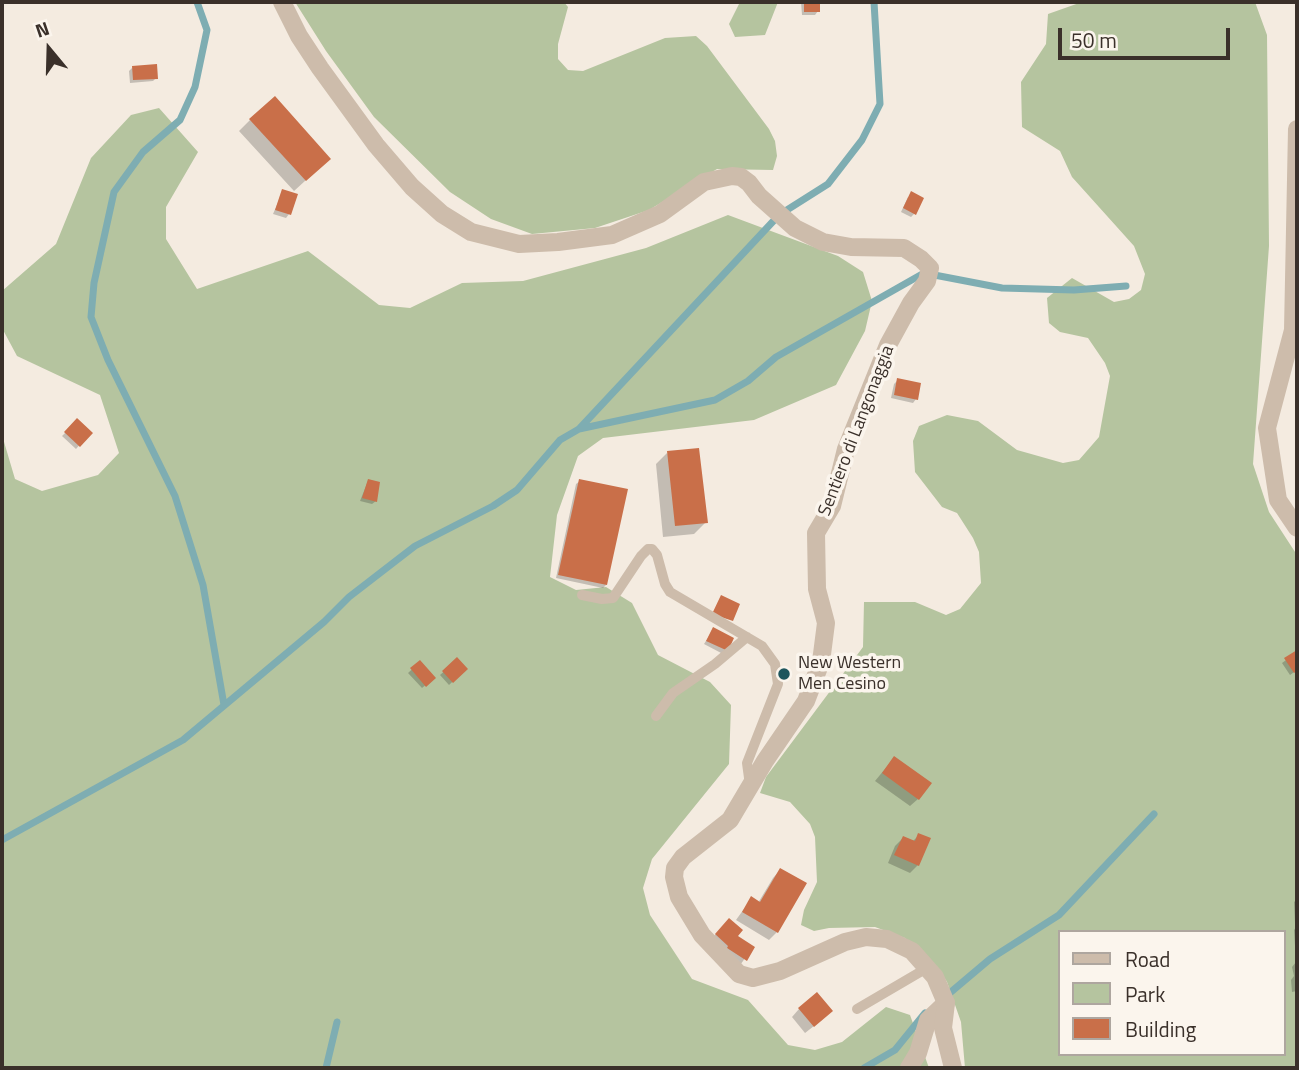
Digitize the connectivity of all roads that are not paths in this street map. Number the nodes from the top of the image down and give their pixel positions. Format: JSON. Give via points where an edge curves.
{"nodes":[{"id":1,"x":282,"y":2,"type":"edge"},
{"id":2,"x":1297,"y":129,"type":"edge"},
{"id":3,"x":1297,"y":528,"type":"edge"},
{"id":4,"x":582,"y":595,"type":"dead end"},
{"id":5,"x":747,"y":638,"type":"junction"},
{"id":6,"x":656,"y":716,"type":"dead end"},
{"id":7,"x":750,"y":785,"type":"junction"},
{"id":8,"x":927,"y":968,"type":"junction"},
{"id":9,"x":946,"y":1003,"type":"junction"},
{"id":10,"x":857,"y":1009,"type":"dead end"},
{"id":11,"x":909,"y":1068,"type":"edge"},
{"id":12,"x":953,"y":1068,"type":"edge"}],
"edges":[{"from":1,"to":7,"type":"street","name":"Sentiero di Langonaggia","via":[[320,68],[376,145],[412,187],[471,232],[519,244],[612,235],[660,214],[704,181],[732,176],[749,183],[795,229],[823,242],[851,247],[904,248],[930,268],[927,281],[888,345],[846,449],[832,506],[817,533],[817,589],[826,623],[821,662],[806,701]]},
{"from":2,"to":3,"type":"street","via":[[1293,330],[1267,428],[1278,500]]},
{"from":4,"to":5,"type":"lane","via":[[613,597],[641,556],[652,549],[670,592]]},
{"from":5,"to":6,"type":"lane","via":[[673,693]]},
{"from":5,"to":7,"type":"lane","via":[[762,646],[778,676],[747,763]]},
{"from":7,"to":8,"type":"street","name":"Sentiero di Langonaggia","via":[[730,820],[683,857],[674,877],[679,897],[722,959],[739,974],[753,978],[866,937],[887,939],[912,951]]},
{"from":8,"to":9,"type":"street","name":"Sentiero di Langonaggia"},
{"from":8,"to":10,"type":"lane"},
{"from":9,"to":11,"type":"street","via":[[928,1020]]},
{"from":9,"to":12,"type":"street","via":[[943,1028]]}]}
